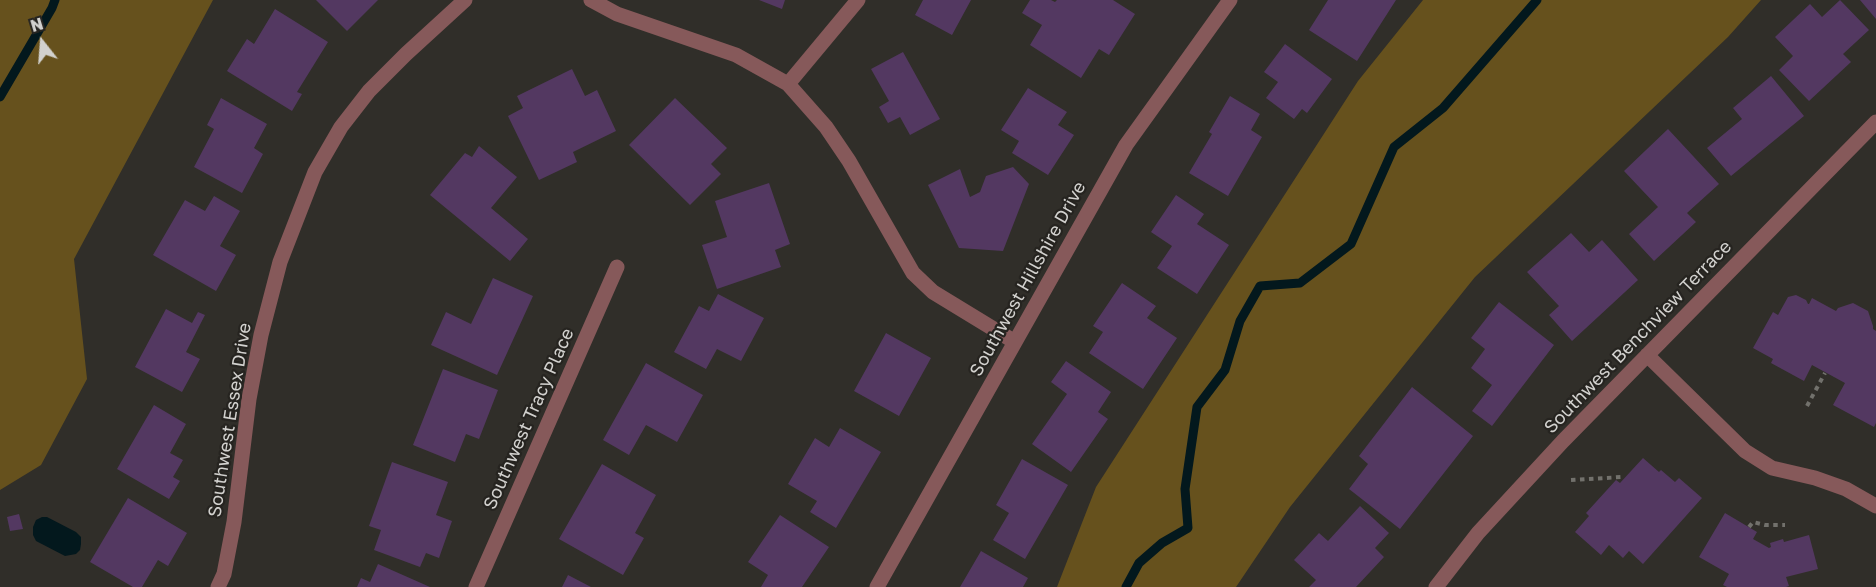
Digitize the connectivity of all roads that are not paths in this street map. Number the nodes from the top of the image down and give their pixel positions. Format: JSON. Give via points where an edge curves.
{"nodes":[{"id":1,"x":465,"y":0,"type":"edge"},
{"id":2,"x":591,"y":0,"type":"edge"},
{"id":3,"x":858,"y":0,"type":"edge"},
{"id":4,"x":1230,"y":0,"type":"edge"},
{"id":5,"x":788,"y":84,"type":"junction"},
{"id":6,"x":1876,"y":122,"type":"edge"},
{"id":7,"x":618,"y":267,"type":"dead end"},
{"id":8,"x":1015,"y":342,"type":"junction"},
{"id":9,"x":1647,"y":354,"type":"junction"},
{"id":10,"x":1876,"y":506,"type":"edge"},
{"id":11,"x":218,"y":587,"type":"edge"},
{"id":12,"x":476,"y":587,"type":"edge"},
{"id":13,"x":878,"y":587,"type":"edge"},
{"id":14,"x":1436,"y":587,"type":"edge"}],
"edges":[{"from":1,"to":11,"type":"street","name":"Southwest Essex Drive","via":[[369,91],[340,127],[315,172],[280,262],[261,335],[234,522]]},
{"from":2,"to":5,"type":"street","via":[[617,14],[736,55]]},
{"from":3,"to":5,"type":"street"},
{"from":4,"to":8,"type":"street","name":"Southwest Hillshire Drive","via":[[1126,145]]},
{"from":5,"to":8,"type":"street","via":[[826,127],[849,161],[913,273],[933,292]]},
{"from":6,"to":9,"type":"street","name":"Southwest Benchview Terrace"},
{"from":7,"to":12,"type":"street","name":"Southwest Tracy Place"},
{"from":8,"to":13,"type":"street","name":"Southwest Hillshire Drive"},
{"from":9,"to":10,"type":"street","via":[[1745,451],[1772,468],[1815,477]]},
{"from":9,"to":14,"type":"street","name":"Southwest Benchview Terrace","via":[[1478,533]]}]}
